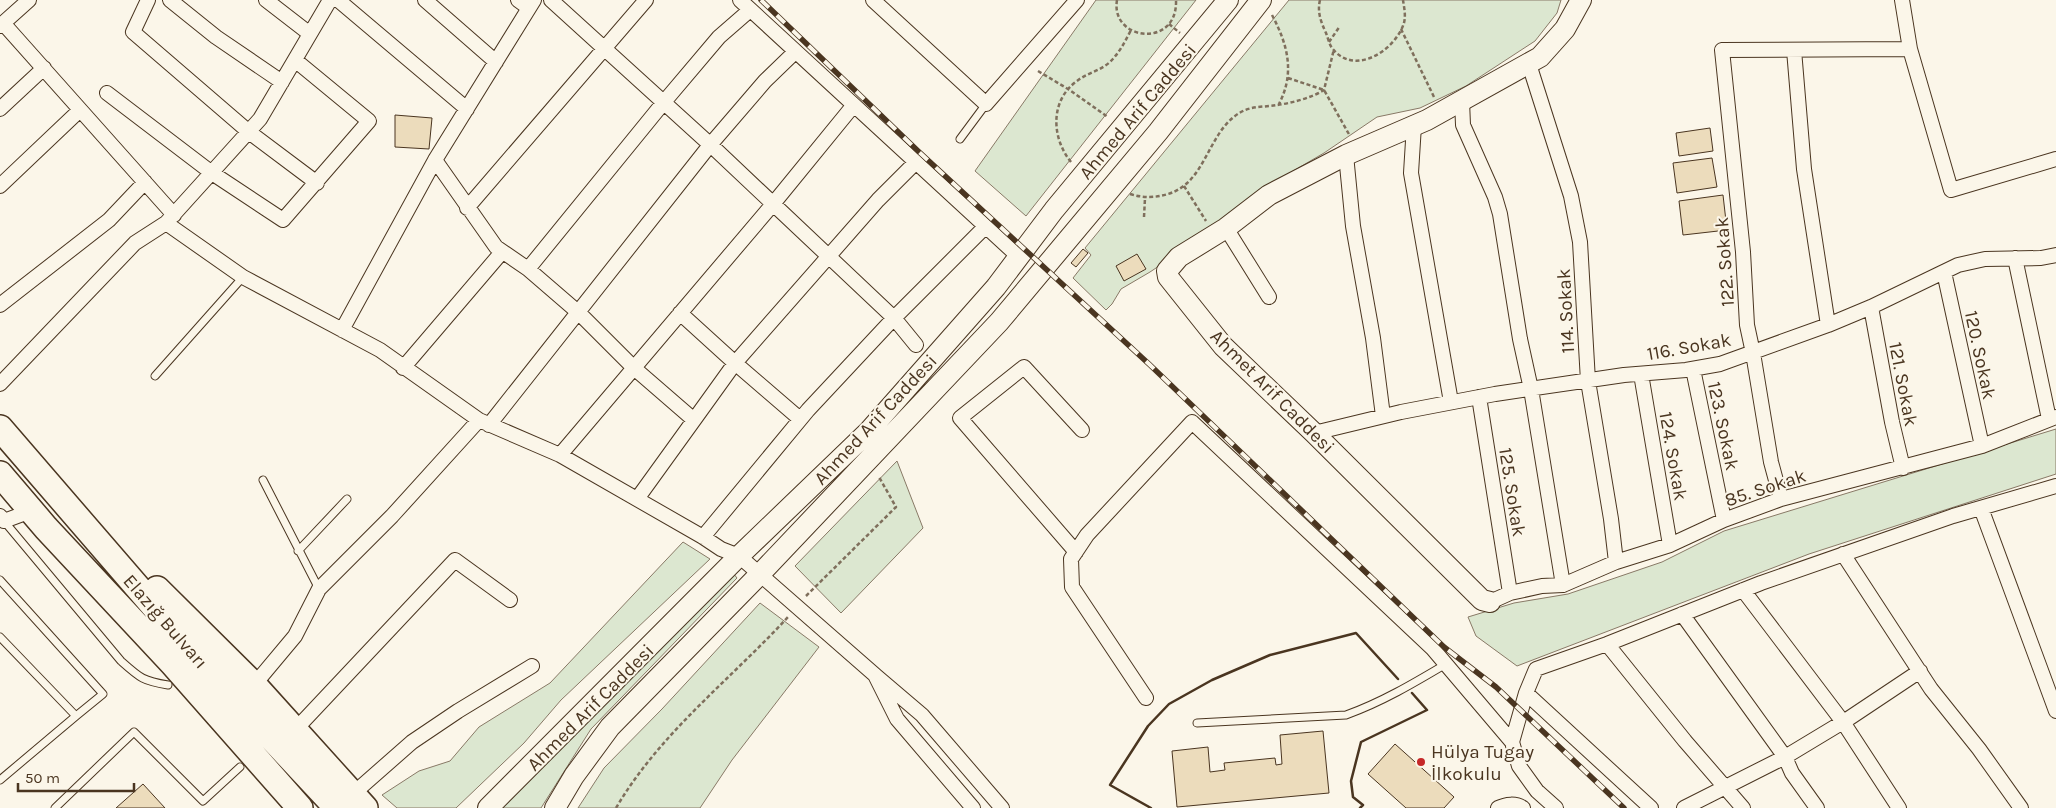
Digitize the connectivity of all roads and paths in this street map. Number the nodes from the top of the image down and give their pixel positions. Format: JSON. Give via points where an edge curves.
{"nodes":[{"id":1,"x":29,"y":0,"type":"edge"},
{"id":2,"x":148,"y":0,"type":"edge"},
{"id":3,"x":170,"y":0,"type":"edge"},
{"id":4,"x":266,"y":0,"type":"edge"},
{"id":5,"x":330,"y":0,"type":"edge"},
{"id":6,"x":338,"y":0,"type":"edge"},
{"id":7,"x":426,"y":0,"type":"edge"},
{"id":8,"x":551,"y":0,"type":"edge"},
{"id":9,"x":646,"y":0,"type":"edge"},
{"id":10,"x":740,"y":0,"type":"edge"},
{"id":11,"x":873,"y":0,"type":"edge"},
{"id":12,"x":1077,"y":0,"type":"edge"},
{"id":13,"x":1117,"y":0,"type":"edge"},
{"id":14,"x":1176,"y":0,"type":"edge"},
{"id":15,"x":1228,"y":0,"type":"edge"},
{"id":16,"x":1320,"y":0,"type":"edge"},
{"id":17,"x":1403,"y":0,"type":"edge"},
{"id":18,"x":1581,"y":0,"type":"edge"},
{"id":19,"x":1902,"y":0,"type":"edge"},
{"id":20,"x":527,"y":3,"type":"edge"},
{"id":21,"x":1266,"y":7,"type":"edge"},
{"id":22,"x":750,"y":10,"type":"junction"},
{"id":23,"x":2,"y":24,"type":"edge"},
{"id":24,"x":1169,"y":24,"type":"junction"},
{"id":25,"x":1340,"y":26,"type":"dead end"},
{"id":26,"x":1401,"y":29,"type":"junction"},
{"id":27,"x":1131,"y":30,"type":"junction"},
{"id":28,"x":1180,"y":33,"type":"dead end"},
{"id":29,"x":310,"y":34,"type":"junction"},
{"id":30,"x":1329,"y":42,"type":"junction"},
{"id":31,"x":604,"y":48,"type":"junction"},
{"id":32,"x":1334,"y":49,"type":"junction"},
{"id":33,"x":1910,"y":49,"type":"junction"},
{"id":34,"x":1794,"y":50,"type":"junction"},
{"id":35,"x":795,"y":52,"type":"junction"},
{"id":36,"x":295,"y":60,"type":"junction"},
{"id":37,"x":496,"y":62,"type":"junction"},
{"id":38,"x":1529,"y":64,"type":"junction"},
{"id":39,"x":44,"y":68,"type":"junction"},
{"id":40,"x":1038,"y":71,"type":"dead end"},
{"id":41,"x":1288,"y":78,"type":"junction"},
{"id":42,"x":282,"y":82,"type":"junction"},
{"id":43,"x":1068,"y":89,"type":"junction"},
{"id":44,"x":1324,"y":90,"type":"junction"},
{"id":45,"x":107,"y":93,"type":"dead end"},
{"id":46,"x":1462,"y":101,"type":"junction"},
{"id":47,"x":664,"y":102,"type":"junction"},
{"id":48,"x":986,"y":104,"type":"junction"},
{"id":49,"x":1279,"y":105,"type":"junction"},
{"id":50,"x":853,"y":106,"type":"junction"},
{"id":51,"x":0,"y":109,"type":"edge"},
{"id":52,"x":467,"y":109,"type":"junction"},
{"id":53,"x":80,"y":110,"type":"junction"},
{"id":54,"x":1442,"y":112,"type":"junction"},
{"id":55,"x":1109,"y":118,"type":"dead end"},
{"id":56,"x":1414,"y":125,"type":"junction"},
{"id":57,"x":249,"y":132,"type":"junction"},
{"id":58,"x":960,"y":139,"type":"dead end"},
{"id":59,"x":710,"y":145,"type":"junction"},
{"id":60,"x":1352,"y":153,"type":"junction"},
{"id":61,"x":2056,"y":159,"type":"edge"},
{"id":62,"x":435,"y":160,"type":"junction"},
{"id":63,"x":915,"y":163,"type":"junction"},
{"id":64,"x":1072,"y":164,"type":"dead end"},
{"id":65,"x":212,"y":173,"type":"junction"},
{"id":66,"x":145,"y":182,"type":"junction"},
{"id":67,"x":317,"y":183,"type":"junction"},
{"id":68,"x":0,"y":186,"type":"edge"},
{"id":69,"x":1184,"y":186,"type":"junction"},
{"id":70,"x":1130,"y":194,"type":"dead end"},
{"id":71,"x":1146,"y":198,"type":"junction"},
{"id":72,"x":772,"y":204,"type":"junction"},
{"id":73,"x":467,"y":208,"type":"junction"},
{"id":74,"x":1144,"y":217,"type":"dead end"},
{"id":75,"x":170,"y":219,"type":"junction"},
{"id":76,"x":985,"y":227,"type":"junction"},
{"id":77,"x":1221,"y":231,"type":"junction"},
{"id":78,"x":502,"y":252,"type":"junction"},
{"id":79,"x":2056,"y":255,"type":"edge"},
{"id":80,"x":1019,"y":257,"type":"junction"},
{"id":81,"x":829,"y":258,"type":"junction"},
{"id":82,"x":2015,"y":258,"type":"junction"},
{"id":83,"x":528,"y":269,"type":"junction"},
{"id":84,"x":1944,"y":272,"type":"junction"},
{"id":85,"x":243,"y":277,"type":"junction"},
{"id":86,"x":1269,"y":297,"type":"dead end"},
{"id":87,"x":0,"y":305,"type":"edge"},
{"id":88,"x":1871,"y":307,"type":"junction"},
{"id":89,"x":580,"y":313,"type":"junction"},
{"id":90,"x":680,"y":313,"type":"junction"},
{"id":91,"x":894,"y":318,"type":"junction"},
{"id":92,"x":1828,"y":325,"type":"junction"},
{"id":93,"x":342,"y":330,"type":"junction"},
{"id":94,"x":916,"y":345,"type":"dead end"},
{"id":95,"x":1753,"y":353,"type":"junction"},
{"id":96,"x":735,"y":363,"type":"junction"},
{"id":97,"x":403,"y":368,"type":"junction"},
{"id":98,"x":634,"y":368,"type":"junction"},
{"id":99,"x":1693,"y":369,"type":"junction"},
{"id":100,"x":1640,"y":374,"type":"junction"},
{"id":101,"x":155,"y":376,"type":"dead end"},
{"id":102,"x":1588,"y":381,"type":"junction"},
{"id":103,"x":0,"y":384,"type":"edge"},
{"id":104,"x":1531,"y":389,"type":"junction"},
{"id":105,"x":1478,"y":397,"type":"junction"},
{"id":106,"x":1451,"y":402,"type":"junction"},
{"id":107,"x":1384,"y":416,"type":"junction"},
{"id":108,"x":2053,"y":418,"type":"edge"},
{"id":109,"x":800,"y":419,"type":"junction"},
{"id":110,"x":694,"y":420,"type":"junction"},
{"id":111,"x":484,"y":422,"type":"junction"},
{"id":112,"x":0,"y":428,"type":"edge"},
{"id":113,"x":1082,"y":430,"type":"dead end"},
{"id":114,"x":1314,"y":432,"type":"junction"},
{"id":115,"x":1982,"y":446,"type":"junction"},
{"id":116,"x":560,"y":455,"type":"junction"},
{"id":117,"x":1903,"y":468,"type":"junction"},
{"id":118,"x":0,"y":474,"type":"edge"},
{"id":119,"x":879,"y":477,"type":"dead end"},
{"id":120,"x":263,"y":480,"type":"dead end"},
{"id":121,"x":2056,"y":486,"type":"edge"},
{"id":122,"x":347,"y":499,"type":"dead end"},
{"id":123,"x":637,"y":499,"type":"junction"},
{"id":124,"x":1781,"y":499,"type":"junction"},
{"id":125,"x":1981,"y":508,"type":"junction"},
{"id":126,"x":31,"y":511,"type":"junction"},
{"id":127,"x":1724,"y":520,"type":"junction"},
{"id":128,"x":1,"y":521,"type":"edge"},
{"id":129,"x":92,"y":536,"type":"junction"},
{"id":130,"x":703,"y":537,"type":"junction"},
{"id":131,"x":1670,"y":545,"type":"junction"},
{"id":132,"x":298,"y":551,"type":"junction"},
{"id":133,"x":1076,"y":552,"type":"junction"},
{"id":134,"x":1843,"y":554,"type":"junction"},
{"id":135,"x":739,"y":556,"type":"junction"},
{"id":136,"x":1616,"y":562,"type":"junction"},
{"id":137,"x":81,"y":566,"type":"junction"},
{"id":138,"x":760,"y":574,"type":"junction"},
{"id":139,"x":0,"y":580,"type":"edge"},
{"id":140,"x":1563,"y":585,"type":"junction"},
{"id":141,"x":319,"y":589,"type":"junction"},
{"id":142,"x":1743,"y":590,"type":"junction"},
{"id":143,"x":1510,"y":593,"type":"junction"},
{"id":144,"x":510,"y":600,"type":"dead end"},
{"id":145,"x":1490,"y":602,"type":"joint"},
{"id":146,"x":797,"y":606,"type":"junction"},
{"id":147,"x":1682,"y":614,"type":"junction"},
{"id":148,"x":0,"y":637,"type":"edge"},
{"id":149,"x":1606,"y":644,"type":"junction"},
{"id":150,"x":1446,"y":664,"type":"junction"},
{"id":151,"x":532,"y":666,"type":"dead end"},
{"id":152,"x":1920,"y":671,"type":"junction"},
{"id":153,"x":875,"y":675,"type":"junction"},
{"id":154,"x":168,"y":685,"type":"junction"},
{"id":155,"x":254,"y":686,"type":"junction"},
{"id":156,"x":1526,"y":693,"type":"junction"},
{"id":157,"x":1146,"y":698,"type":"dead end"},
{"id":158,"x":2056,"y":710,"type":"edge"},
{"id":159,"x":76,"y":716,"type":"junction"},
{"id":160,"x":1843,"y":722,"type":"junction"},
{"id":161,"x":1197,"y":723,"type":"dead end"},
{"id":162,"x":294,"y":730,"type":"junction"},
{"id":163,"x":1512,"y":742,"type":"junction"},
{"id":164,"x":1785,"y":758,"type":"junction"},
{"id":165,"x":240,"y":767,"type":"junction"},
{"id":166,"x":0,"y":780,"type":"edge"},
{"id":167,"x":1725,"y":786,"type":"junction"},
{"id":168,"x":352,"y":803,"type":"edge"},
{"id":169,"x":55,"y":808,"type":"edge"},
{"id":170,"x":279,"y":808,"type":"edge"},
{"id":171,"x":300,"y":808,"type":"edge"},
{"id":172,"x":488,"y":808,"type":"edge"},
{"id":173,"x":555,"y":808,"type":"edge"},
{"id":174,"x":616,"y":808,"type":"edge"},
{"id":175,"x":973,"y":808,"type":"edge"},
{"id":176,"x":1002,"y":808,"type":"edge"},
{"id":177,"x":1498,"y":808,"type":"edge"},
{"id":178,"x":1523,"y":808,"type":"edge"},
{"id":179,"x":1556,"y":808,"type":"edge"},
{"id":180,"x":1651,"y":808,"type":"edge"},
{"id":181,"x":1684,"y":808,"type":"edge"},
{"id":182,"x":1743,"y":808,"type":"edge"},
{"id":183,"x":1817,"y":808,"type":"edge"},
{"id":184,"x":1899,"y":808,"type":"edge"},
{"id":185,"x":2021,"y":808,"type":"edge"}],
"edges":[{"from":1,"to":23,"type":"street"},
{"from":2,"to":57,"type":"street","via":[[133,32]]},
{"from":3,"to":42,"type":"street","via":[[216,37]]},
{"from":4,"to":29,"type":"street"},
{"from":5,"to":29,"type":"street"},
{"from":6,"to":52,"type":"street"},
{"from":7,"to":37,"type":"street"},
{"from":8,"to":31,"type":"street"},
{"from":9,"to":31,"type":"street"},
{"from":10,"to":22,"type":"street"},
{"from":11,"to":48,"type":"street"},
{"from":12,"to":48,"type":"street"},
{"from":13,"to":27,"type":"path","via":[[1118,15]]},
{"from":14,"to":24,"type":"path","via":[[1176,11]]},
{"from":15,"to":80,"type":"street","name":"Ahmed Arif Caddesi"},
{"from":16,"to":30,"type":"path","via":[[1319,12]]},
{"from":17,"to":26,"type":"path","via":[[1405,12]]},
{"from":18,"to":38,"type":"street","name":"Ahmet Arif Caddesi","via":[[1565,29],[1540,57]]},
{"from":19,"to":33,"type":"street"},
{"from":20,"to":37,"type":"street"},
{"from":21,"to":41,"type":"path","via":[[1288,57]]},
{"from":21,"to":138,"type":"street","name":"Ahmed Arif Caddesi","via":[[999,322]]},
{"from":22,"to":35,"type":"street"},
{"from":22,"to":47,"type":"street","via":[[719,38]]},
{"from":23,"to":39,"type":"street"},
{"from":24,"to":27,"type":"path","via":[[1149,35]]},
{"from":24,"to":28,"type":"path"},
{"from":25,"to":30,"type":"path"},
{"from":26,"to":32,"type":"path","via":[[1387,49],[1376,57],[1350,59]]},
{"from":26,"to":54,"type":"path"},
{"from":27,"to":43,"type":"path","via":[[1108,64],[1077,80]]},
{"from":29,"to":36,"type":"street"},
{"from":30,"to":32,"type":"path"},
{"from":31,"to":47,"type":"street"},
{"from":31,"to":73,"type":"street"},
{"from":32,"to":44,"type":"path"},
{"from":33,"to":34,"type":"street"},
{"from":33,"to":61,"type":"street","via":[[1951,190]]},
{"from":34,"to":92,"type":"street","via":[[1804,169]]},
{"from":34,"to":95,"type":"street","name":"122. Sokak","via":[[1722,50],[1743,252],[1746,326]]},
{"from":35,"to":50,"type":"street"},
{"from":35,"to":59,"type":"street","via":[[765,81]]},
{"from":36,"to":42,"type":"street"},
{"from":36,"to":67,"type":"street","via":[[369,121]]},
{"from":37,"to":52,"type":"street"},
{"from":38,"to":46,"type":"street","name":"Ahmet Arif Caddesi"},
{"from":38,"to":102,"type":"street","name":"114. Sokak","via":[[1571,196],[1580,242]]},
{"from":39,"to":51,"type":"street"},
{"from":39,"to":53,"type":"street"},
{"from":40,"to":43,"type":"path"},
{"from":41,"to":44,"type":"path"},
{"from":41,"to":49,"type":"path"},
{"from":42,"to":57,"type":"street"},
{"from":43,"to":55,"type":"path"},
{"from":43,"to":64,"type":"path","via":[[1059,106],[1056,131]]},
{"from":44,"to":49,"type":"path"},
{"from":44,"to":60,"type":"path"},
{"from":45,"to":65,"type":"street"},
{"from":46,"to":54,"type":"street","name":"Ahmet Arif Caddesi"},
{"from":46,"to":104,"type":"street","via":[[1463,125],[1500,214]]},
{"from":47,"to":59,"type":"street"},
{"from":47,"to":83,"type":"street"},
{"from":48,"to":58,"type":"lane"},
{"from":49,"to":69,"type":"path","via":[[1242,112],[1224,130],[1197,173]]},
{"from":50,"to":63,"type":"street"},
{"from":50,"to":72,"type":"street"},
{"from":52,"to":62,"type":"street"},
{"from":53,"to":66,"type":"street"},
{"from":53,"to":68,"type":"street"},
{"from":54,"to":56,"type":"street","name":"Ahmet Arif Caddesi"},
{"from":56,"to":60,"type":"street","name":"Ahmet Arif Caddesi"},
{"from":56,"to":106,"type":"street","via":[[1411,173]]},
{"from":57,"to":65,"type":"street"},
{"from":57,"to":67,"type":"street"},
{"from":59,"to":72,"type":"street"},
{"from":59,"to":89,"type":"street"},
{"from":60,"to":77,"type":"street","name":"Ahmet Arif Caddesi","via":[[1269,195]]},
{"from":60,"to":107,"type":"street","via":[[1353,226]]},
{"from":62,"to":73,"type":"street"},
{"from":62,"to":93,"type":"street"},
{"from":63,"to":76,"type":"street"},
{"from":63,"to":81,"type":"street","via":[[878,200]]},
{"from":65,"to":67,"type":"street","via":[[283,220]]},
{"from":65,"to":75,"type":"street"},
{"from":66,"to":75,"type":"street"},
{"from":66,"to":87,"type":"street","via":[[109,220]]},
{"from":69,"to":71,"type":"path","via":[[1166,195]]},
{"from":69,"to":77,"type":"path"},
{"from":70,"to":71,"type":"path"},
{"from":71,"to":74,"type":"path"},
{"from":72,"to":81,"type":"street"},
{"from":72,"to":90,"type":"street"},
{"from":73,"to":78,"type":"street"},
{"from":75,"to":85,"type":"street"},
{"from":75,"to":103,"type":"street","via":[[135,243]]},
{"from":76,"to":80,"type":"street"},
{"from":76,"to":91,"type":"street"},
{"from":77,"to":86,"type":"street"},
{"from":77,"to":114,"type":"street","name":"Ahmet Arif Caddesi","via":[[1179,257],[1167,271],[1168,277],[1223,346]]},
{"from":78,"to":83,"type":"street"},
{"from":78,"to":97,"type":"street"},
{"from":79,"to":82,"type":"street","name":"116. Sokak"},
{"from":80,"to":135,"type":"street","name":"Ahmed Arif Caddesi","via":[[868,432]]},
{"from":81,"to":91,"type":"street"},
{"from":81,"to":96,"type":"street"},
{"from":82,"to":84,"type":"street","name":"116. Sokak","via":[[1985,259]]},
{"from":82,"to":108,"type":"street"},
{"from":83,"to":89,"type":"street"},
{"from":84,"to":88,"type":"street","name":"116. Sokak"},
{"from":84,"to":115,"type":"street","name":"120. Sokak"},
{"from":85,"to":93,"type":"street"},
{"from":85,"to":101,"type":"lane"},
{"from":88,"to":92,"type":"street","name":"116. Sokak"},
{"from":88,"to":117,"type":"street","name":"121. Sokak"},
{"from":89,"to":98,"type":"street"},
{"from":89,"to":111,"type":"street"},
{"from":90,"to":96,"type":"street"},
{"from":90,"to":98,"type":"street"},
{"from":91,"to":94,"type":"street"},
{"from":91,"to":109,"type":"street"},
{"from":92,"to":95,"type":"street","name":"116. Sokak"},
{"from":93,"to":97,"type":"street","via":[[380,350]]},
{"from":95,"to":99,"type":"street","name":"116. Sokak"},
{"from":95,"to":124,"type":"street","name":"122. Sokak","via":[[1770,462]]},
{"from":96,"to":109,"type":"street"},
{"from":96,"to":110,"type":"street"},
{"from":97,"to":111,"type":"street"},
{"from":98,"to":110,"type":"street"},
{"from":98,"to":116,"type":"street"},
{"from":99,"to":100,"type":"street","name":"116. Sokak"},
{"from":99,"to":127,"type":"street","name":"123. Sokak"},
{"from":100,"to":102,"type":"street","name":"116. Sokak"},
{"from":100,"to":131,"type":"street","name":"124. Sokak"},
{"from":102,"to":104,"type":"street","name":"116. Sokak"},
{"from":102,"to":136,"type":"street","name":"114. Sokak"},
{"from":104,"to":105,"type":"street","name":"116. Sokak"},
{"from":104,"to":140,"type":"street"},
{"from":105,"to":106,"type":"street","name":"116. Sokak"},
{"from":105,"to":143,"type":"street","name":"125. Sokak"},
{"from":106,"to":107,"type":"street","name":"116. Sokak"},
{"from":107,"to":114,"type":"street","name":"116. Sokak"},
{"from":108,"to":115,"type":"street","name":"85. Sokak"},
{"from":109,"to":130,"type":"street"},
{"from":110,"to":123,"type":"street"},
{"from":111,"to":116,"type":"street"},
{"from":111,"to":141,"type":"street"},
{"from":112,"to":129,"type":"highway","name":"Elazığ Bulvarı"},
{"from":113,"to":133,"type":"street","via":[[1024,367],[960,418]]},
{"from":114,"to":145,"type":"street","name":"Ahmet Arif Caddesi","via":[[1482,600]]},
{"from":115,"to":117,"type":"street","name":"85. Sokak"},
{"from":116,"to":123,"type":"street"},
{"from":117,"to":124,"type":"street","name":"85. Sokak"},
{"from":118,"to":126,"type":"highway","name":"Elazığ Bulvarı"},
{"from":119,"to":146,"type":"path","via":[[896,507]]},
{"from":120,"to":132,"type":"lane"},
{"from":121,"to":125,"type":"street"},
{"from":122,"to":132,"type":"lane"},
{"from":123,"to":130,"type":"street"},
{"from":124,"to":127,"type":"street","name":"85. Sokak"},
{"from":125,"to":134,"type":"street"},
{"from":125,"to":158,"type":"street"},
{"from":126,"to":128,"type":"street"},
{"from":126,"to":137,"type":"highway","name":"Elazığ Bulvarı"},
{"from":127,"to":131,"type":"street","name":"85. Sokak"},
{"from":128,"to":154,"type":"lane","via":[[121,661],[148,682]]},
{"from":129,"to":155,"type":"highway","via":[[168,599]]},
{"from":129,"to":168,"type":"highway","name":"Elazığ Bulvarı","via":[[222,685]]},
{"from":130,"to":135,"type":"street","via":[[720,549]]},
{"from":131,"to":136,"type":"street","name":"85. Sokak"},
{"from":132,"to":141,"type":"lane"},
{"from":133,"to":150,"type":"street","via":[[1087,535],[1192,422]]},
{"from":133,"to":157,"type":"street","via":[[1071,559],[1072,587]]},
{"from":134,"to":142,"type":"street"},
{"from":134,"to":152,"type":"street"},
{"from":135,"to":138,"type":"street"},
{"from":135,"to":172,"type":"street","name":"Ahmed Arif Caddesi"},
{"from":136,"to":140,"type":"street","name":"85. Sokak"},
{"from":137,"to":154,"type":"highway","via":[[121,630]]},
{"from":137,"to":171,"type":"highway","name":"Elazığ Bulvarı"},
{"from":138,"to":146,"type":"street"},
{"from":138,"to":173,"type":"street","name":"Ahmed Arif Caddesi","via":[[610,727]]},
{"from":139,"to":159,"type":"lane","via":[[103,694]]},
{"from":140,"to":143,"type":"street","name":"85. Sokak"},
{"from":141,"to":155,"type":"street","via":[[295,636]]},
{"from":142,"to":147,"type":"street"},
{"from":142,"to":160,"type":"street"},
{"from":143,"to":145,"type":"street","name":"85. Sokak"},
{"from":144,"to":162,"type":"street","via":[[456,560]]},
{"from":146,"to":153,"type":"street"},
{"from":146,"to":174,"type":"path","via":[[680,726],[648,762]]},
{"from":147,"to":149,"type":"street"},
{"from":147,"to":164,"type":"street"},
{"from":148,"to":159,"type":"lane"},
{"from":149,"to":156,"type":"street","via":[[1536,669]]},
{"from":149,"to":167,"type":"street"},
{"from":150,"to":161,"type":"lane","via":[[1407,688],[1346,715]]},
{"from":150,"to":163,"type":"street"},
{"from":151,"to":168,"type":"street","via":[[412,742]]},
{"from":152,"to":160,"type":"street"},
{"from":152,"to":185,"type":"street"},
{"from":153,"to":175,"type":"street","via":[[897,719]]},
{"from":153,"to":176,"type":"street","via":[[922,715]]},
{"from":154,"to":165,"type":"highway"},
{"from":155,"to":162,"type":"highway"},
{"from":156,"to":163,"type":"street"},
{"from":156,"to":180,"type":"street"},
{"from":159,"to":166,"type":"lane"},
{"from":160,"to":164,"type":"street"},
{"from":160,"to":184,"type":"street"},
{"from":162,"to":168,"type":"highway"},
{"from":163,"to":179,"type":"street","via":[[1519,766],[1537,791]]},
{"from":164,"to":167,"type":"street"},
{"from":164,"to":183,"type":"street"},
{"from":165,"to":169,"type":"lane","via":[[203,801],[134,732]]},
{"from":165,"to":170,"type":"highway"},
{"from":167,"to":181,"type":"street"},
{"from":167,"to":182,"type":"street"},
{"from":177,"to":178,"type":"street","via":[[1505,804]]}]}
